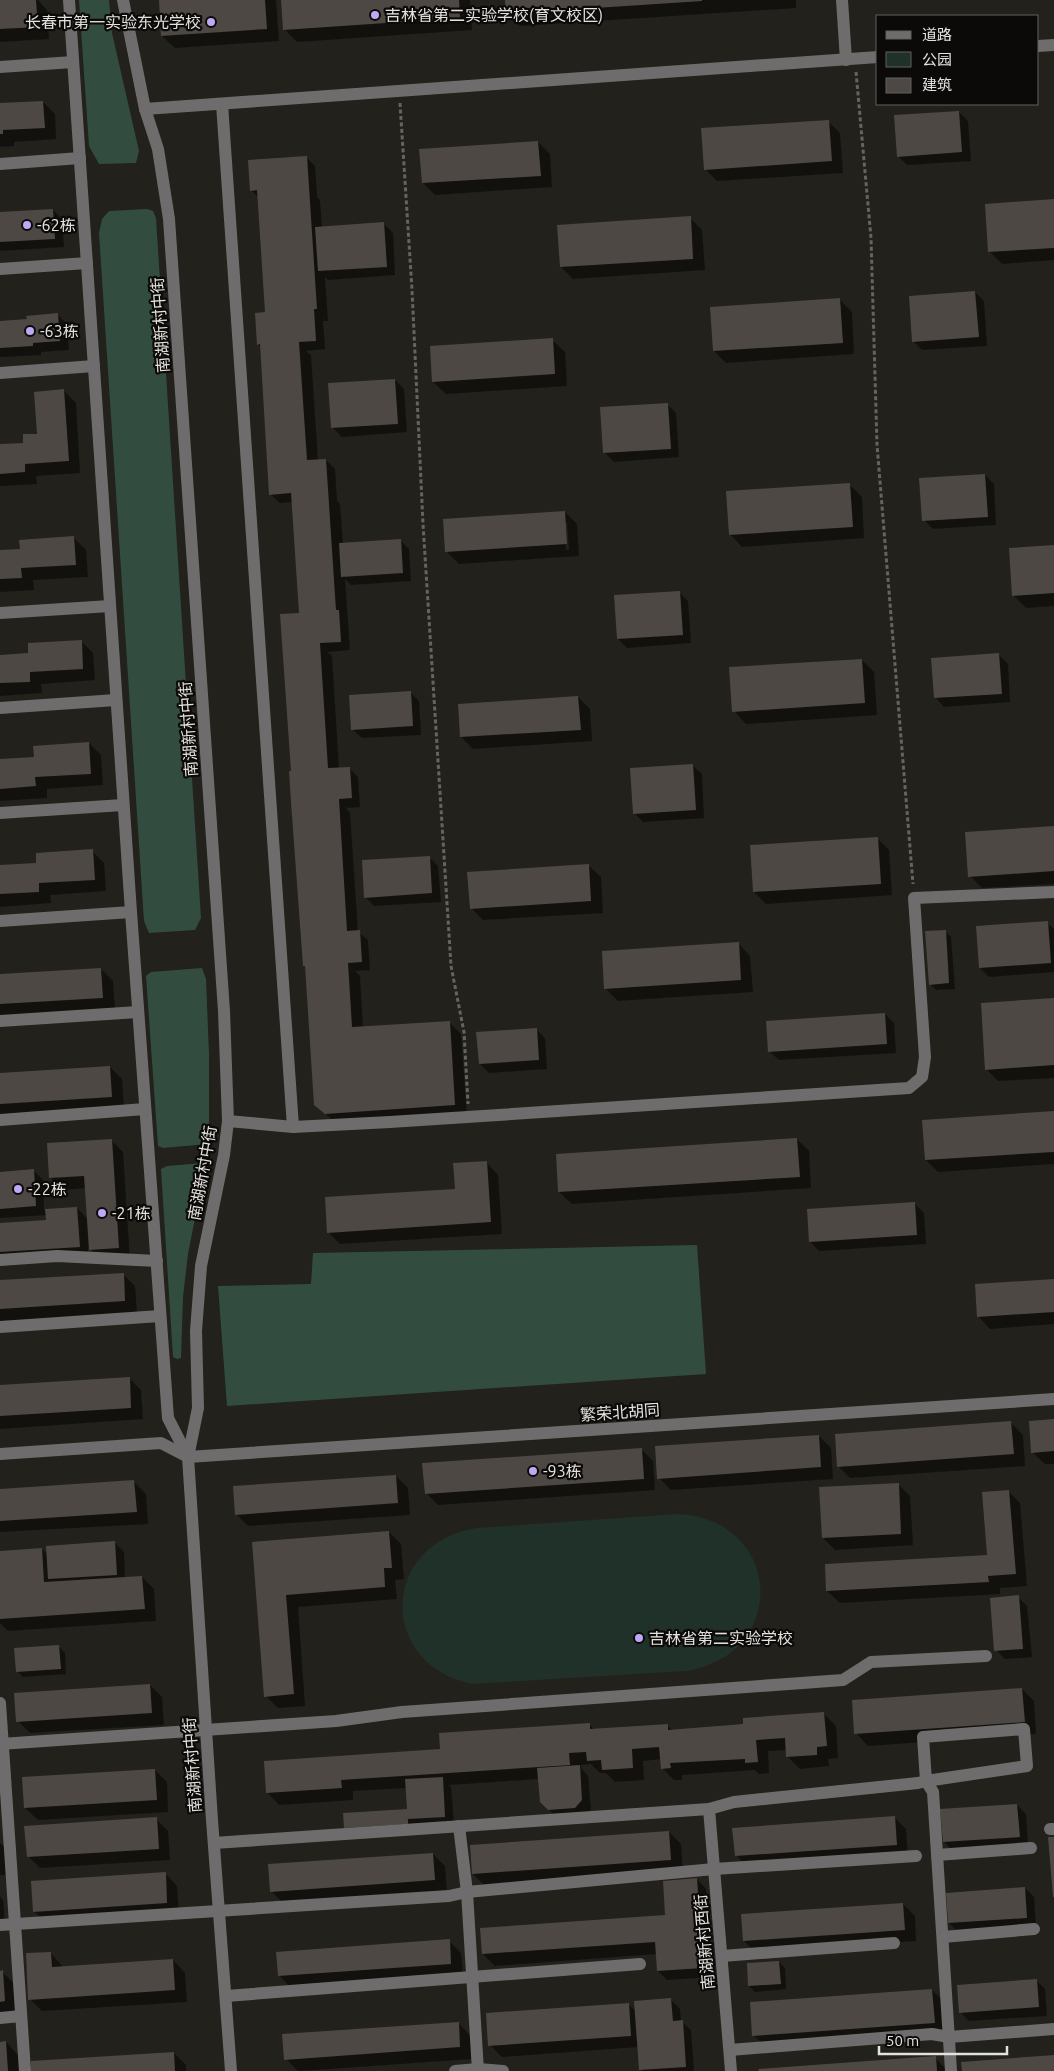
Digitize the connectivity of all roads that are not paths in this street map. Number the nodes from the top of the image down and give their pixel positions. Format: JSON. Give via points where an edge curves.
{"nodes":[{"id":1,"x":69,"y":0,"type":"edge"},
{"id":2,"x":123,"y":0,"type":"edge"},
{"id":3,"x":842,"y":0,"type":"edge"},
{"id":4,"x":1054,"y":45,"type":"edge"},
{"id":5,"x":1039,"y":46,"type":"edge"},
{"id":6,"x":876,"y":57,"type":"edge"},
{"id":7,"x":850,"y":59,"type":"junction"},
{"id":8,"x":73,"y":62,"type":"junction"},
{"id":9,"x":0,"y":67,"type":"edge"},
{"id":10,"x":222,"y":104,"type":"junction"},
{"id":11,"x":145,"y":109,"type":"junction"},
{"id":12,"x":80,"y":158,"type":"junction"},
{"id":13,"x":0,"y":164,"type":"edge"},
{"id":14,"x":87,"y":263,"type":"junction"},
{"id":15,"x":0,"y":269,"type":"edge"},
{"id":16,"x":94,"y":366,"type":"junction"},
{"id":17,"x":0,"y":373,"type":"edge"},
{"id":18,"x":110,"y":606,"type":"junction"},
{"id":19,"x":0,"y":613,"type":"edge"},
{"id":20,"x":116,"y":700,"type":"junction"},
{"id":21,"x":0,"y":708,"type":"edge"},
{"id":22,"x":123,"y":805,"type":"junction"},
{"id":23,"x":0,"y":813,"type":"edge"},
{"id":24,"x":1054,"y":892,"type":"edge"},
{"id":25,"x":131,"y":912,"type":"junction"},
{"id":26,"x":0,"y":921,"type":"edge"},
{"id":27,"x":138,"y":1012,"type":"junction"},
{"id":28,"x":0,"y":1021,"type":"edge"},
{"id":29,"x":145,"y":1109,"type":"junction"},
{"id":30,"x":0,"y":1120,"type":"edge"},
{"id":31,"x":228,"y":1121,"type":"junction"},
{"id":32,"x":293,"y":1127,"type":"junction"},
{"id":33,"x":0,"y":1260,"type":"edge"},
{"id":34,"x":156,"y":1260,"type":"junction"},
{"id":35,"x":160,"y":1316,"type":"junction"},
{"id":36,"x":0,"y":1327,"type":"edge"},
{"id":37,"x":1054,"y":1399,"type":"edge"},
{"id":38,"x":0,"y":1454,"type":"edge"},
{"id":39,"x":188,"y":1457,"type":"junction"},
{"id":40,"x":986,"y":1656,"type":"dead end"},
{"id":41,"x":0,"y":1703,"type":"edge"},
{"id":42,"x":206,"y":1729,"type":"junction"},
{"id":43,"x":1,"y":1744,"type":"edge"},
{"id":44,"x":926,"y":1781,"type":"junction"},
{"id":45,"x":709,"y":1810,"type":"junction"},
{"id":46,"x":459,"y":1826,"type":"junction"},
{"id":47,"x":214,"y":1842,"type":"junction"},
{"id":48,"x":1031,"y":1848,"type":"dead end"},
{"id":49,"x":937,"y":1855,"type":"junction"},
{"id":50,"x":916,"y":1856,"type":"dead end"},
{"id":51,"x":714,"y":1869,"type":"junction"},
{"id":52,"x":467,"y":1892,"type":"junction"},
{"id":53,"x":219,"y":1911,"type":"junction"},
{"id":54,"x":15,"y":1924,"type":"junction"},
{"id":55,"x":0,"y":1926,"type":"edge"},
{"id":56,"x":1034,"y":1929,"type":"dead end"},
{"id":57,"x":943,"y":1937,"type":"junction"},
{"id":58,"x":894,"y":1942,"type":"dead end"},
{"id":59,"x":722,"y":1956,"type":"junction"},
{"id":60,"x":640,"y":1964,"type":"dead end"},
{"id":61,"x":472,"y":1977,"type":"junction"},
{"id":62,"x":226,"y":1996,"type":"junction"},
{"id":63,"x":21,"y":2016,"type":"junction"},
{"id":64,"x":0,"y":2018,"type":"edge"},
{"id":65,"x":1054,"y":2029,"type":"edge"},
{"id":66,"x":949,"y":2037,"type":"junction"},
{"id":67,"x":730,"y":2050,"type":"junction"},
{"id":68,"x":478,"y":2070,"type":"edge"},
{"id":69,"x":25,"y":2071,"type":"edge"},
{"id":70,"x":232,"y":2071,"type":"edge"},
{"id":71,"x":455,"y":2071,"type":"edge"},
{"id":72,"x":503,"y":2071,"type":"edge"},
{"id":73,"x":731,"y":2071,"type":"edge"},
{"id":74,"x":951,"y":2071,"type":"edge"}],
"edges":[{"from":1,"to":8,"type":"street","name":"南湖新村中街"},
{"from":2,"to":11,"type":"street","name":"南湖新村中街"},
{"from":3,"to":7,"type":"street"},
{"from":4,"to":5,"type":"street"},
{"from":6,"to":7,"type":"street"},
{"from":7,"to":10,"type":"street"},
{"from":8,"to":9,"type":"street"},
{"from":8,"to":12,"type":"street","name":"南湖新村中街"},
{"from":10,"to":11,"type":"street"},
{"from":10,"to":32,"type":"street"},
{"from":11,"to":31,"type":"street","name":"南湖新村中街","via":[[158,149],[169,219],[224,1011]]},
{"from":12,"to":13,"type":"street"},
{"from":12,"to":14,"type":"street","name":"南湖新村中街"},
{"from":14,"to":15,"type":"street"},
{"from":14,"to":16,"type":"street","name":"南湖新村中街"},
{"from":16,"to":17,"type":"street"},
{"from":16,"to":18,"type":"street","name":"南湖新村中街"},
{"from":18,"to":19,"type":"street"},
{"from":18,"to":20,"type":"street","name":"南湖新村中街"},
{"from":20,"to":21,"type":"street"},
{"from":20,"to":22,"type":"street","name":"南湖新村中街"},
{"from":22,"to":23,"type":"street"},
{"from":22,"to":25,"type":"street","name":"南湖新村中街"},
{"from":24,"to":32,"type":"street","via":[[914,898],[925,1057],[922,1077],[909,1088]]},
{"from":25,"to":26,"type":"street"},
{"from":25,"to":27,"type":"street","name":"南湖新村中街"},
{"from":27,"to":28,"type":"street"},
{"from":27,"to":29,"type":"street","name":"南湖新村中街"},
{"from":29,"to":30,"type":"street"},
{"from":29,"to":34,"type":"street","name":"南湖新村中街"},
{"from":31,"to":32,"type":"street"},
{"from":31,"to":39,"type":"street","name":"南湖新村中街","via":[[201,1266],[196,1331],[198,1408]]},
{"from":33,"to":34,"type":"street","via":[[57,1256]]},
{"from":34,"to":35,"type":"street","name":"南湖新村中街"},
{"from":35,"to":36,"type":"street"},
{"from":35,"to":39,"type":"street","name":"南湖新村中街","via":[[168,1418]]},
{"from":37,"to":39,"type":"street","name":"繁荣北胡同"},
{"from":38,"to":39,"type":"street","via":[[160,1443]]},
{"from":39,"to":42,"type":"street","name":"南湖新村中街"},
{"from":40,"to":42,"type":"street","via":[[871,1662],[843,1680]]},
{"from":41,"to":43,"type":"street"},
{"from":42,"to":43,"type":"street"},
{"from":42,"to":47,"type":"street","name":"南湖新村中街"},
{"from":43,"to":54,"type":"street"},
{"from":44,"to":44,"type":"street","via":[[1027,1766],[1024,1729],[923,1737]]},
{"from":44,"to":45,"type":"street","via":[[734,1802]]},
{"from":44,"to":49,"type":"street","via":[[933,1792]]},
{"from":45,"to":46,"type":"street"},
{"from":45,"to":51,"type":"street","name":"南湖新村西街"},
{"from":46,"to":47,"type":"street"},
{"from":46,"to":52,"type":"street"},
{"from":47,"to":53,"type":"street","name":"南湖新村中街"},
{"from":48,"to":49,"type":"street"},
{"from":49,"to":57,"type":"street"},
{"from":50,"to":51,"type":"street"},
{"from":51,"to":52,"type":"street"},
{"from":51,"to":59,"type":"street","name":"南湖新村西街"},
{"from":52,"to":53,"type":"street","via":[[449,1896]]},
{"from":52,"to":61,"type":"street"},
{"from":53,"to":54,"type":"street"},
{"from":53,"to":62,"type":"street","name":"南湖新村中街"},
{"from":54,"to":55,"type":"street"},
{"from":54,"to":63,"type":"street"},
{"from":56,"to":57,"type":"street"},
{"from":57,"to":66,"type":"street"},
{"from":58,"to":59,"type":"street"},
{"from":59,"to":67,"type":"street","name":"南湖新村西街"},
{"from":60,"to":61,"type":"street"},
{"from":61,"to":62,"type":"street"},
{"from":61,"to":68,"type":"street"},
{"from":62,"to":70,"type":"street","name":"南湖新村中街"},
{"from":63,"to":64,"type":"street"},
{"from":63,"to":69,"type":"street"},
{"from":65,"to":66,"type":"street"},
{"from":66,"to":67,"type":"street","via":[[932,2034]]},
{"from":66,"to":74,"type":"street"},
{"from":67,"to":73,"type":"street","name":"南湖新村西街"},
{"from":68,"to":71,"type":"street"},
{"from":68,"to":72,"type":"street"}]}
